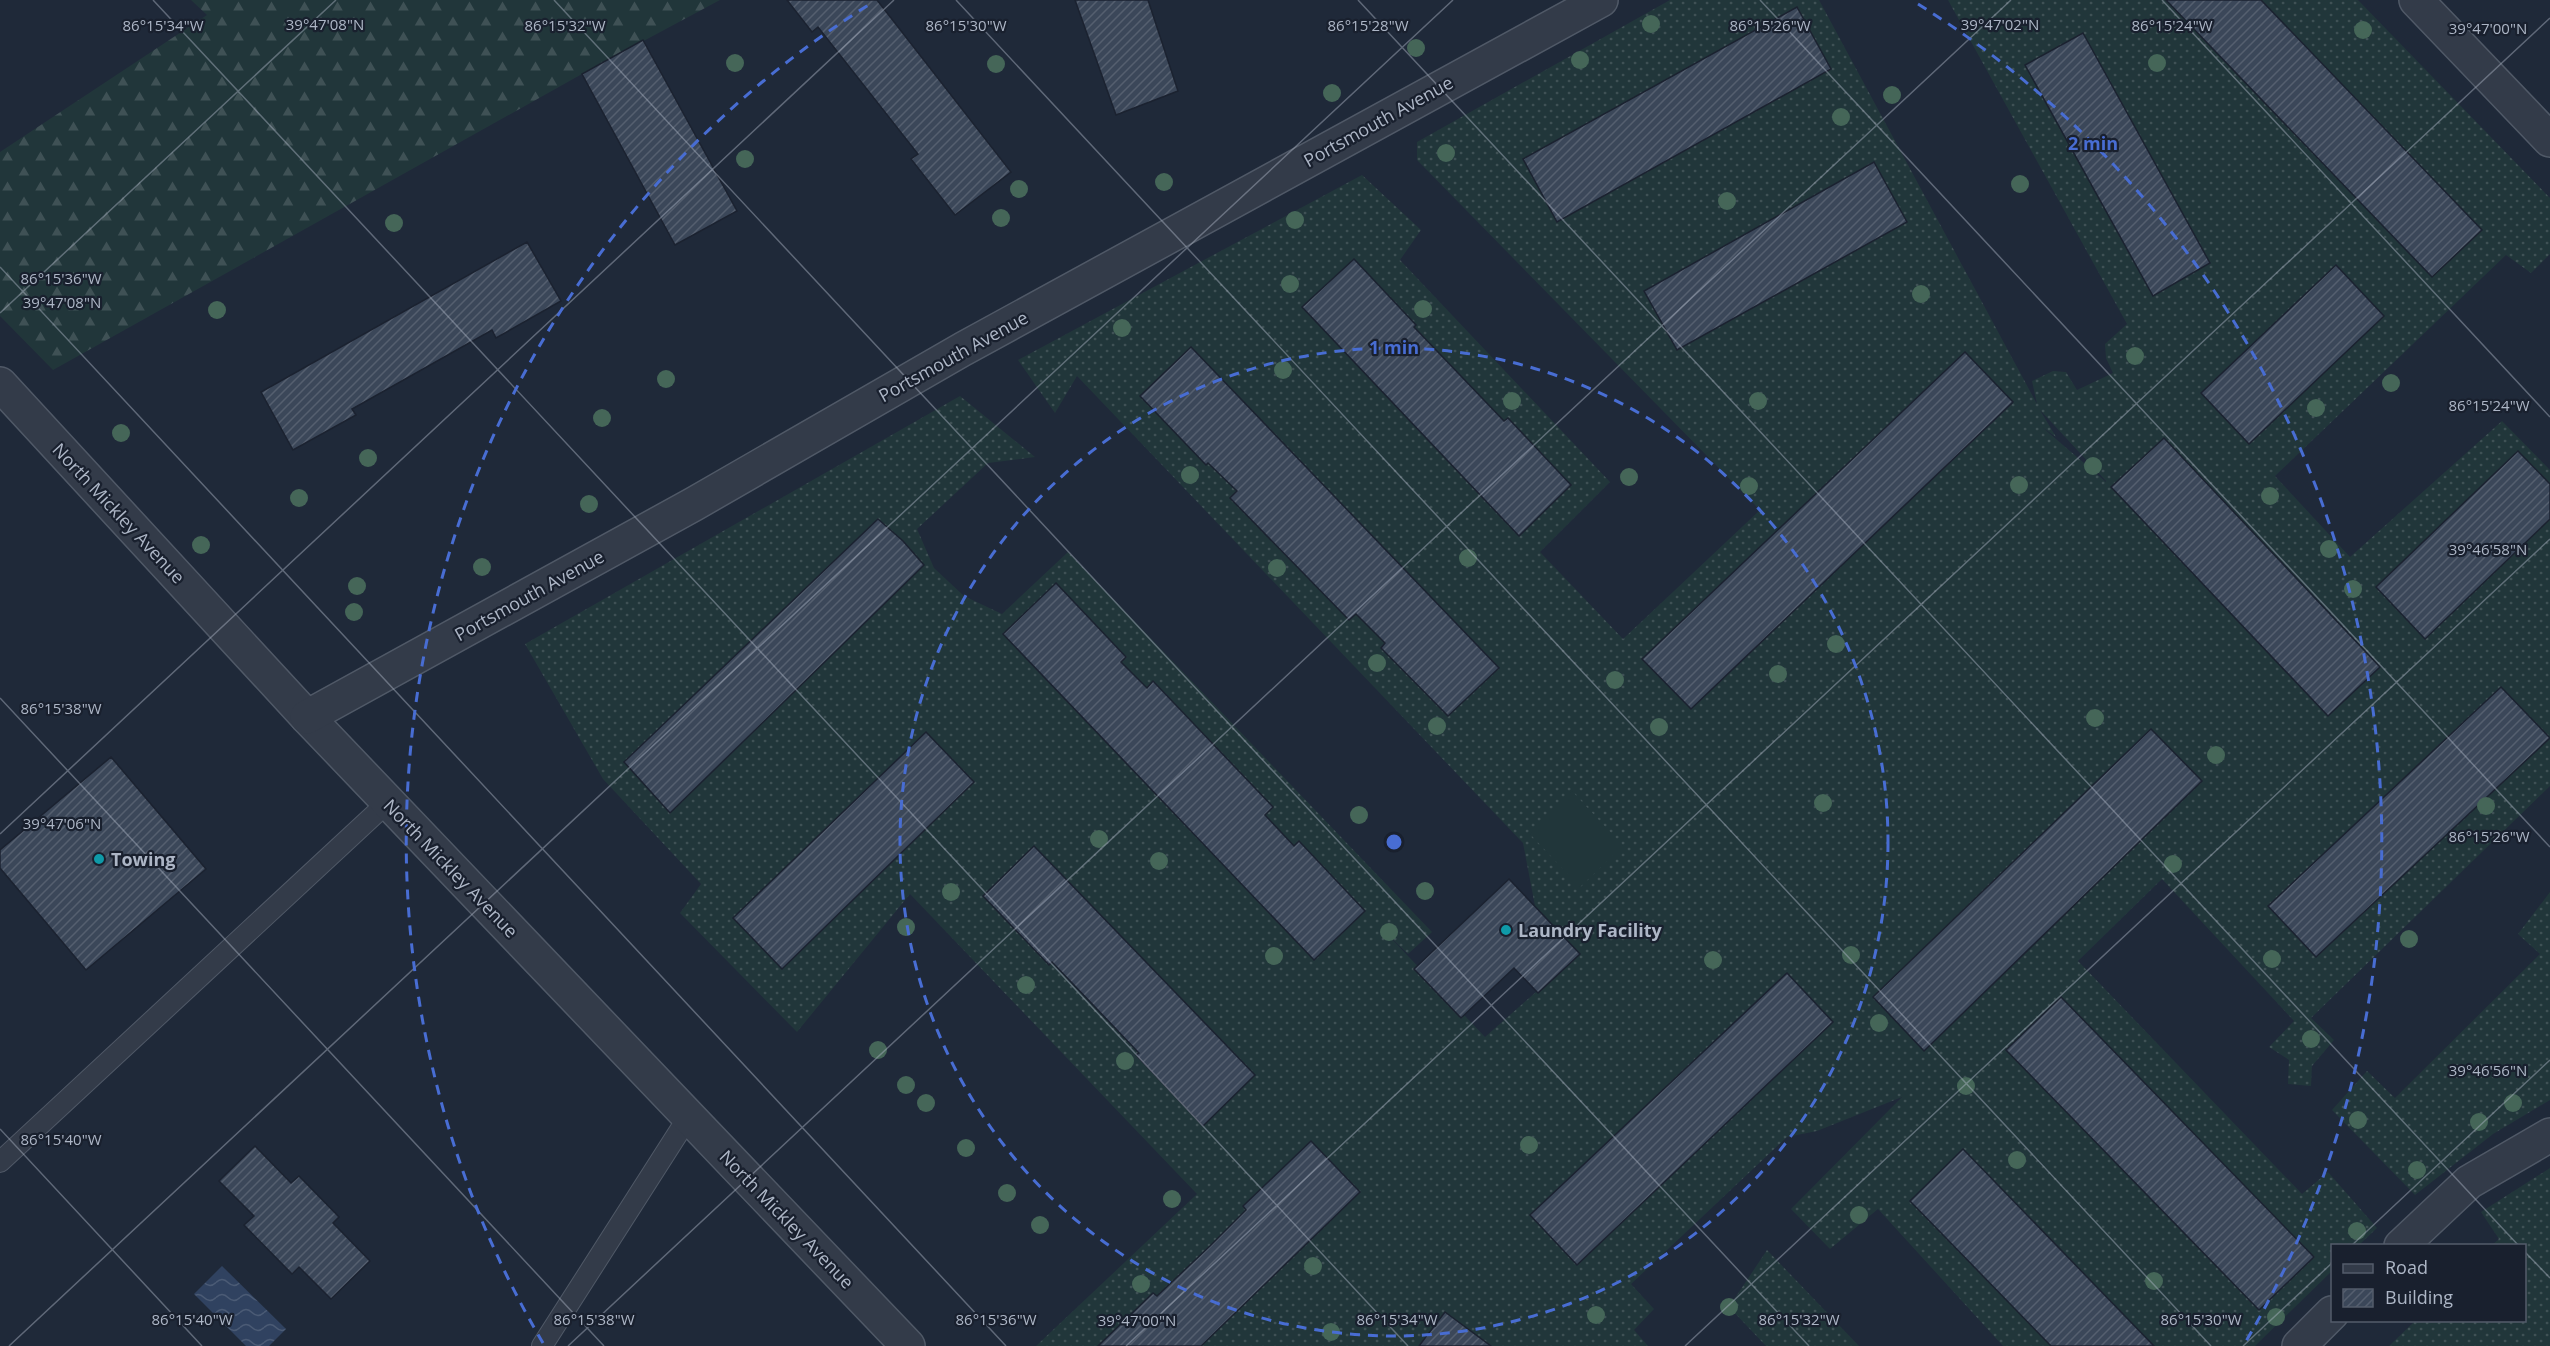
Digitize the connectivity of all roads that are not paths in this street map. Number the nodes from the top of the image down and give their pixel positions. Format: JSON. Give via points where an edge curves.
{"nodes":[{"id":1,"x":1601,"y":0,"type":"edge"},
{"id":2,"x":2416,"y":0,"type":"edge"},
{"id":3,"x":2550,"y":140,"type":"edge"},
{"id":4,"x":0,"y":384,"type":"edge"},
{"id":5,"x":307,"y":717,"type":"junction"},
{"id":6,"x":387,"y":802,"type":"junction"},
{"id":7,"x":689,"y":1116,"type":"junction"},
{"id":8,"x":2550,"y":1135,"type":"edge"},
{"id":9,"x":0,"y":1162,"type":"edge"},
{"id":10,"x":2402,"y":1244,"type":"edge"},
{"id":11,"x":2331,"y":1313,"type":"edge"},
{"id":12,"x":901,"y":1344,"type":"edge"},
{"id":13,"x":542,"y":1346,"type":"edge"},
{"id":14,"x":2299,"y":1346,"type":"edge"}],
"edges":[{"from":1,"to":5,"type":"street","name":"Portsmouth Avenue","via":[[963,349],[694,504]]},
{"from":2,"to":3,"type":"street"},
{"from":4,"to":5,"type":"street","name":"North Mickley Avenue"},
{"from":5,"to":6,"type":"street","name":"North Mickley Avenue"},
{"from":6,"to":7,"type":"street","name":"North Mickley Avenue"},
{"from":6,"to":9,"type":"lane"},
{"from":7,"to":12,"type":"street","name":"North Mickley Avenue"},
{"from":7,"to":13,"type":"lane"},
{"from":8,"to":10,"type":"street","via":[[2469,1182]]},
{"from":11,"to":14,"type":"street"}]}
